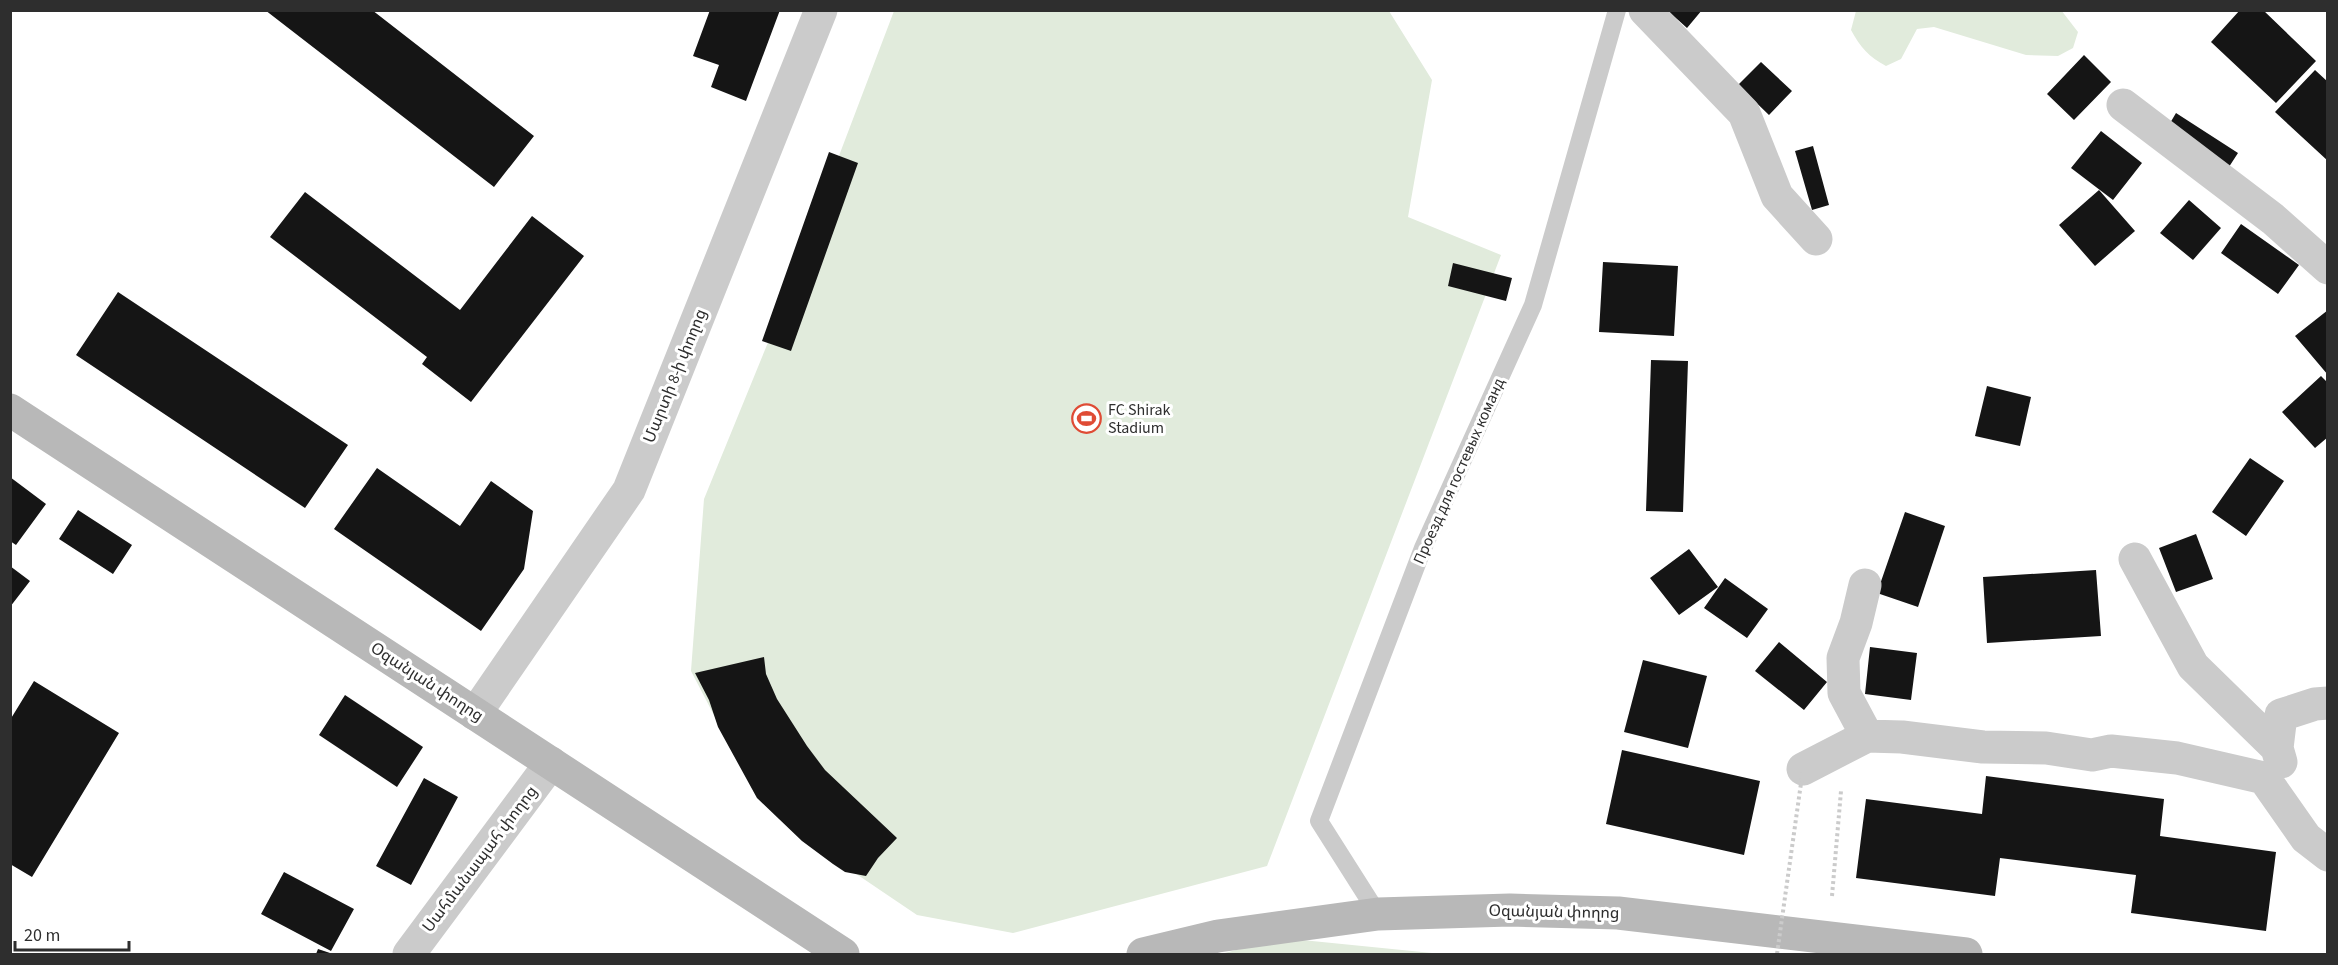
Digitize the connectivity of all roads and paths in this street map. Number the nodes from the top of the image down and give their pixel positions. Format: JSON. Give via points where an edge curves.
{"nodes":[{"id":1,"x":821,"y":10,"type":"edge"},
{"id":2,"x":1617,"y":10,"type":"edge"},
{"id":3,"x":1645,"y":10,"type":"edge"},
{"id":4,"x":2123,"y":105,"type":"dead end"},
{"id":5,"x":1816,"y":239,"type":"dead end"},
{"id":6,"x":2328,"y":268,"type":"edge"},
{"id":7,"x":10,"y":410,"type":"edge"},
{"id":8,"x":2135,"y":560,"type":"dead end"},
{"id":9,"x":1865,"y":585,"type":"dead end"},
{"id":10,"x":2328,"y":703,"type":"edge"},
{"id":11,"x":475,"y":714,"type":"junction"},
{"id":12,"x":1856,"y":742,"type":"junction"},
{"id":13,"x":2277,"y":748,"type":"junction"},
{"id":14,"x":551,"y":763,"type":"junction"},
{"id":15,"x":1803,"y":769,"type":"joint"},
{"id":16,"x":2317,"y":846,"type":"edge"},
{"id":17,"x":1832,"y":896,"type":"dead end"},
{"id":18,"x":1378,"y":914,"type":"junction"},
{"id":19,"x":409,"y":954,"type":"edge"},
{"id":20,"x":843,"y":954,"type":"edge"},
{"id":21,"x":1143,"y":954,"type":"edge"},
{"id":22,"x":1777,"y":954,"type":"edge"},
{"id":23,"x":1966,"y":954,"type":"edge"}],
"edges":[{"from":1,"to":11,"type":"street","name":"Մարտի 8-ի փողոց","via":[[628,490]]},
{"from":2,"to":18,"type":"lane","name":"Проезд для гостевых команд","via":[[1533,305],[1423,548],[1319,821]]},
{"from":3,"to":5,"type":"street","via":[[1744,112],[1777,196]]},
{"from":4,"to":6,"type":"street","via":[[2273,219]]},
{"from":7,"to":11,"type":"main road","name":"Օզանյան փողոց"},
{"from":8,"to":13,"type":"street","via":[[2193,666]]},
{"from":9,"to":12,"type":"street","via":[[1843,658],[1844,693]]},
{"from":10,"to":13,"type":"street","via":[[2281,715]]},
{"from":11,"to":14,"type":"main road","name":"Օզանյան փողոց"},
{"from":12,"to":15,"type":"street"},
{"from":12,"to":16,"type":"street","via":[[1902,737],[2092,755],[2111,751],[2177,758],[2253,775],[2264,778]]},
{"from":12,"to":17,"type":"path"},
{"from":13,"to":16,"type":"street"},
{"from":14,"to":19,"type":"street","name":"Սահմանապահ փողոց"},
{"from":14,"to":20,"type":"main road","name":"Օզանյան փողոց"},
{"from":15,"to":22,"type":"path","bridge":true},
{"from":18,"to":21,"type":"main road","name":"Օզանյան փողոց","via":[[1218,936]]},
{"from":18,"to":23,"type":"main road","name":"Օզանյան փողոց","via":[[1510,910],[1618,913]]}]}
